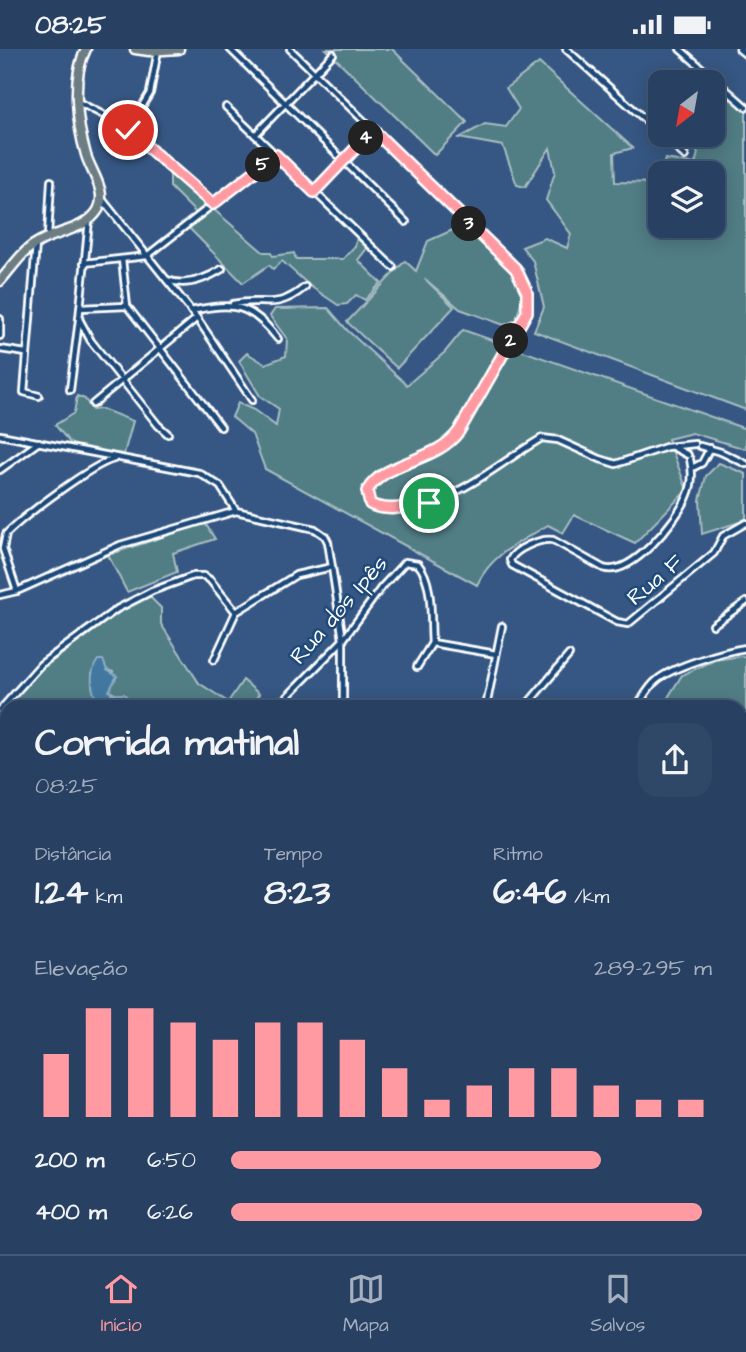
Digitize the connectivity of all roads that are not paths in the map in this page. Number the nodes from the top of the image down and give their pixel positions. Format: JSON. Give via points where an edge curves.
{"nodes":[{"id":1,"x":86,"y":49,"type":"edge"},
{"id":2,"x":135,"y":49,"type":"edge"},
{"id":3,"x":179,"y":49,"type":"edge"},
{"id":4,"x":230,"y":49,"type":"edge"},
{"id":5,"x":290,"y":49,"type":"edge"},
{"id":6,"x":566,"y":49,"type":"edge"},
{"id":7,"x":680,"y":49,"type":"edge"},
{"id":8,"x":740,"y":49,"type":"edge"},
{"id":9,"x":158,"y":50,"type":"edge"},
{"id":10,"x":333,"y":54,"type":"dead end"},
{"id":11,"x":746,"y":54,"type":"edge"},
{"id":12,"x":315,"y":73,"type":"junction"},
{"id":13,"x":78,"y":101,"type":"junction"},
{"id":14,"x":285,"y":104,"type":"junction"},
{"id":15,"x":226,"y":107,"type":"dead end"},
{"id":16,"x":746,"y":107,"type":"edge"},
{"id":17,"x":648,"y":122,"type":"edge"},
{"id":18,"x":128,"y":130,"type":"junction"},
{"id":19,"x":373,"y":130,"type":"junction"},
{"id":20,"x":255,"y":135,"type":"junction"},
{"id":21,"x":675,"y":147,"type":"edge"},
{"id":22,"x":276,"y":155,"type":"junction"},
{"id":23,"x":685,"y":156,"type":"dead end"},
{"id":24,"x":344,"y":161,"type":"junction"},
{"id":25,"x":51,"y":181,"type":"dead end"},
{"id":26,"x":314,"y":192,"type":"junction"},
{"id":27,"x":102,"y":199,"type":"junction"},
{"id":28,"x":213,"y":204,"type":"junction"},
{"id":29,"x":90,"y":220,"type":"junction"},
{"id":30,"x":407,"y":222,"type":"dead end"},
{"id":31,"x":48,"y":237,"type":"junction"},
{"id":32,"x":36,"y":243,"type":"junction"},
{"id":33,"x":147,"y":256,"type":"junction"},
{"id":34,"x":122,"y":259,"type":"junction"},
{"id":35,"x":85,"y":263,"type":"junction"},
{"id":36,"x":393,"y":267,"type":"dead end"},
{"id":37,"x":222,"y":269,"type":"dead end"},
{"id":38,"x":166,"y":279,"type":"junction"},
{"id":39,"x":0,"y":281,"type":"edge"},
{"id":40,"x":305,"y":287,"type":"dead end"},
{"id":41,"x":229,"y":305,"type":"junction"},
{"id":42,"x":127,"y":306,"type":"junction"},
{"id":43,"x":80,"y":308,"type":"junction"},
{"id":44,"x":191,"y":311,"type":"junction"},
{"id":45,"x":197,"y":318,"type":"junction"},
{"id":46,"x":0,"y":319,"type":"edge"},
{"id":47,"x":79,"y":319,"type":"junction"},
{"id":48,"x":0,"y":336,"type":"edge"},
{"id":49,"x":278,"y":339,"type":"dead end"},
{"id":50,"x":159,"y":347,"type":"junction"},
{"id":51,"x":0,"y":349,"type":"edge"},
{"id":52,"x":26,"y":353,"type":"junction"},
{"id":53,"x":123,"y":379,"type":"junction"},
{"id":54,"x":70,"y":390,"type":"dead end"},
{"id":55,"x":39,"y":396,"type":"dead end"},
{"id":56,"x":252,"y":400,"type":"dead end"},
{"id":57,"x":93,"y":404,"type":"dead end"},
{"id":58,"x":221,"y":427,"type":"dead end"},
{"id":59,"x":168,"y":434,"type":"dead end"},
{"id":60,"x":0,"y":435,"type":"edge"},
{"id":61,"x":40,"y":442,"type":"junction"},
{"id":62,"x":673,"y":447,"type":"junction"},
{"id":63,"x":710,"y":448,"type":"junction"},
{"id":64,"x":118,"y":458,"type":"junction"},
{"id":65,"x":746,"y":464,"type":"edge"},
{"id":66,"x":692,"y":468,"type":"junction"},
{"id":67,"x":0,"y":470,"type":"edge"},
{"id":68,"x":236,"y":511,"type":"junction"},
{"id":69,"x":746,"y":523,"type":"edge"},
{"id":70,"x":332,"y":567,"type":"junction"},
{"id":71,"x":17,"y":591,"type":"junction"},
{"id":72,"x":0,"y":595,"type":"edge"},
{"id":73,"x":746,"y":602,"type":"edge"},
{"id":74,"x":236,"y":612,"type":"junction"},
{"id":75,"x":713,"y":625,"type":"dead end"},
{"id":76,"x":502,"y":626,"type":"dead end"},
{"id":77,"x":343,"y":640,"type":"junction"},
{"id":78,"x":432,"y":643,"type":"junction"},
{"id":79,"x":746,"y":647,"type":"edge"},
{"id":80,"x":496,"y":654,"type":"junction"},
{"id":81,"x":569,"y":655,"type":"dead end"},
{"id":82,"x":214,"y":660,"type":"dead end"},
{"id":83,"x":417,"y":667,"type":"dead end"},
{"id":84,"x":9,"y":700,"type":"edge"},
{"id":85,"x":283,"y":700,"type":"edge"},
{"id":86,"x":343,"y":700,"type":"edge"},
{"id":87,"x":487,"y":700,"type":"edge"},
{"id":88,"x":531,"y":700,"type":"edge"},
{"id":89,"x":642,"y":700,"type":"edge"}],
"edges":[{"from":1,"to":13,"type":"main road"},
{"from":2,"to":9,"type":"main road"},
{"from":3,"to":9,"type":"main road"},
{"from":4,"to":14,"type":"street"},
{"from":5,"to":12,"type":"street"},
{"from":6,"to":17,"type":"street"},
{"from":7,"to":16,"type":"street"},
{"from":8,"to":11,"type":"street"},
{"from":9,"to":18,"type":"street","via":[[150,93]]},
{"from":10,"to":12,"type":"street"},
{"from":12,"to":14,"type":"street"},
{"from":12,"to":19,"type":"street"},
{"from":13,"to":18,"type":"street"},
{"from":13,"to":27,"type":"main road","via":[[86,154]]},
{"from":14,"to":20,"type":"street"},
{"from":14,"to":24,"type":"street"},
{"from":15,"to":20,"type":"street"},
{"from":18,"to":28,"type":"street"},
{"from":19,"to":24,"type":"street"},
{"from":19,"to":62,"type":"street","via":[[512,265],[524,284],[528,304],[523,321],[455,437],[429,455],[378,477],[367,491],[370,504],[389,509],[452,495],[542,437],[616,464]]},
{"from":20,"to":22,"type":"street"},
{"from":21,"to":23,"type":"street"},
{"from":22,"to":26,"type":"street"},
{"from":22,"to":28,"type":"street"},
{"from":24,"to":26,"type":"street"},
{"from":24,"to":30,"type":"street"},
{"from":25,"to":31,"type":"street"},
{"from":26,"to":36,"type":"street"},
{"from":27,"to":29,"type":"main road"},
{"from":27,"to":33,"type":"street"},
{"from":28,"to":33,"type":"street"},
{"from":29,"to":31,"type":"main road"},
{"from":29,"to":35,"type":"street"},
{"from":31,"to":32,"type":"main road"},
{"from":32,"to":39,"type":"main road"},
{"from":32,"to":52,"type":"street"},
{"from":33,"to":34,"type":"street"},
{"from":33,"to":38,"type":"street"},
{"from":34,"to":35,"type":"street"},
{"from":34,"to":42,"type":"street"},
{"from":35,"to":43,"type":"street"},
{"from":37,"to":38,"type":"street","via":[[186,283]]},
{"from":38,"to":44,"type":"street"},
{"from":40,"to":41,"type":"street","via":[[279,302]]},
{"from":41,"to":44,"type":"street"},
{"from":41,"to":49,"type":"street","via":[[251,313]]},
{"from":42,"to":43,"type":"street"},
{"from":42,"to":50,"type":"street"},
{"from":43,"to":47,"type":"street"},
{"from":44,"to":45,"type":"street"},
{"from":45,"to":50,"type":"street"},
{"from":45,"to":56,"type":"street"},
{"from":46,"to":48,"type":"street"},
{"from":47,"to":53,"type":"street"},
{"from":47,"to":54,"type":"street"},
{"from":50,"to":53,"type":"street"},
{"from":50,"to":58,"type":"street"},
{"from":51,"to":52,"type":"street"},
{"from":52,"to":55,"type":"street","via":[[24,392]]},
{"from":53,"to":57,"type":"street"},
{"from":53,"to":59,"type":"street"},
{"from":60,"to":61,"type":"street"},
{"from":61,"to":64,"type":"street"},
{"from":61,"to":67,"type":"street"},
{"from":62,"to":63,"type":"street"},
{"from":62,"to":66,"type":"street","via":[[689,457]]},
{"from":63,"to":65,"type":"street"},
{"from":63,"to":66,"type":"street","via":[[702,463]]},
{"from":64,"to":68,"type":"street","via":[[205,475],[224,489]]},
{"from":64,"to":71,"type":"street","via":[[82,475],[6,534],[4,549]]},
{"from":66,"to":69,"type":"street","name":"Rua F","via":[[681,509],[652,545],[615,570],[546,539],[514,553],[510,560],[520,570],[628,624],[714,553],[723,535]]},
{"from":68,"to":70,"type":"street","via":[[320,531],[328,542]]},
{"from":68,"to":71,"type":"street","via":[[120,545]]},
{"from":70,"to":74,"type":"street","via":[[296,575]]},
{"from":70,"to":77,"type":"street"},
{"from":71,"to":72,"type":"street"},
{"from":73,"to":75,"type":"street"},
{"from":74,"to":82,"type":"street"},
{"from":74,"to":84,"type":"street","via":[[204,576],[152,591],[117,609],[41,664]]},
{"from":76,"to":80,"type":"street"},
{"from":77,"to":78,"type":"street","name":"Rua dos Ipês","via":[[400,565],[409,561],[421,566],[425,579]]},
{"from":77,"to":85,"type":"street","name":"Rua dos Ipês"},
{"from":77,"to":86,"type":"street"},
{"from":78,"to":80,"type":"street"},
{"from":78,"to":83,"type":"street"},
{"from":79,"to":89,"type":"street","via":[[663,675]]},
{"from":80,"to":87,"type":"street"},
{"from":81,"to":88,"type":"street"}]}
